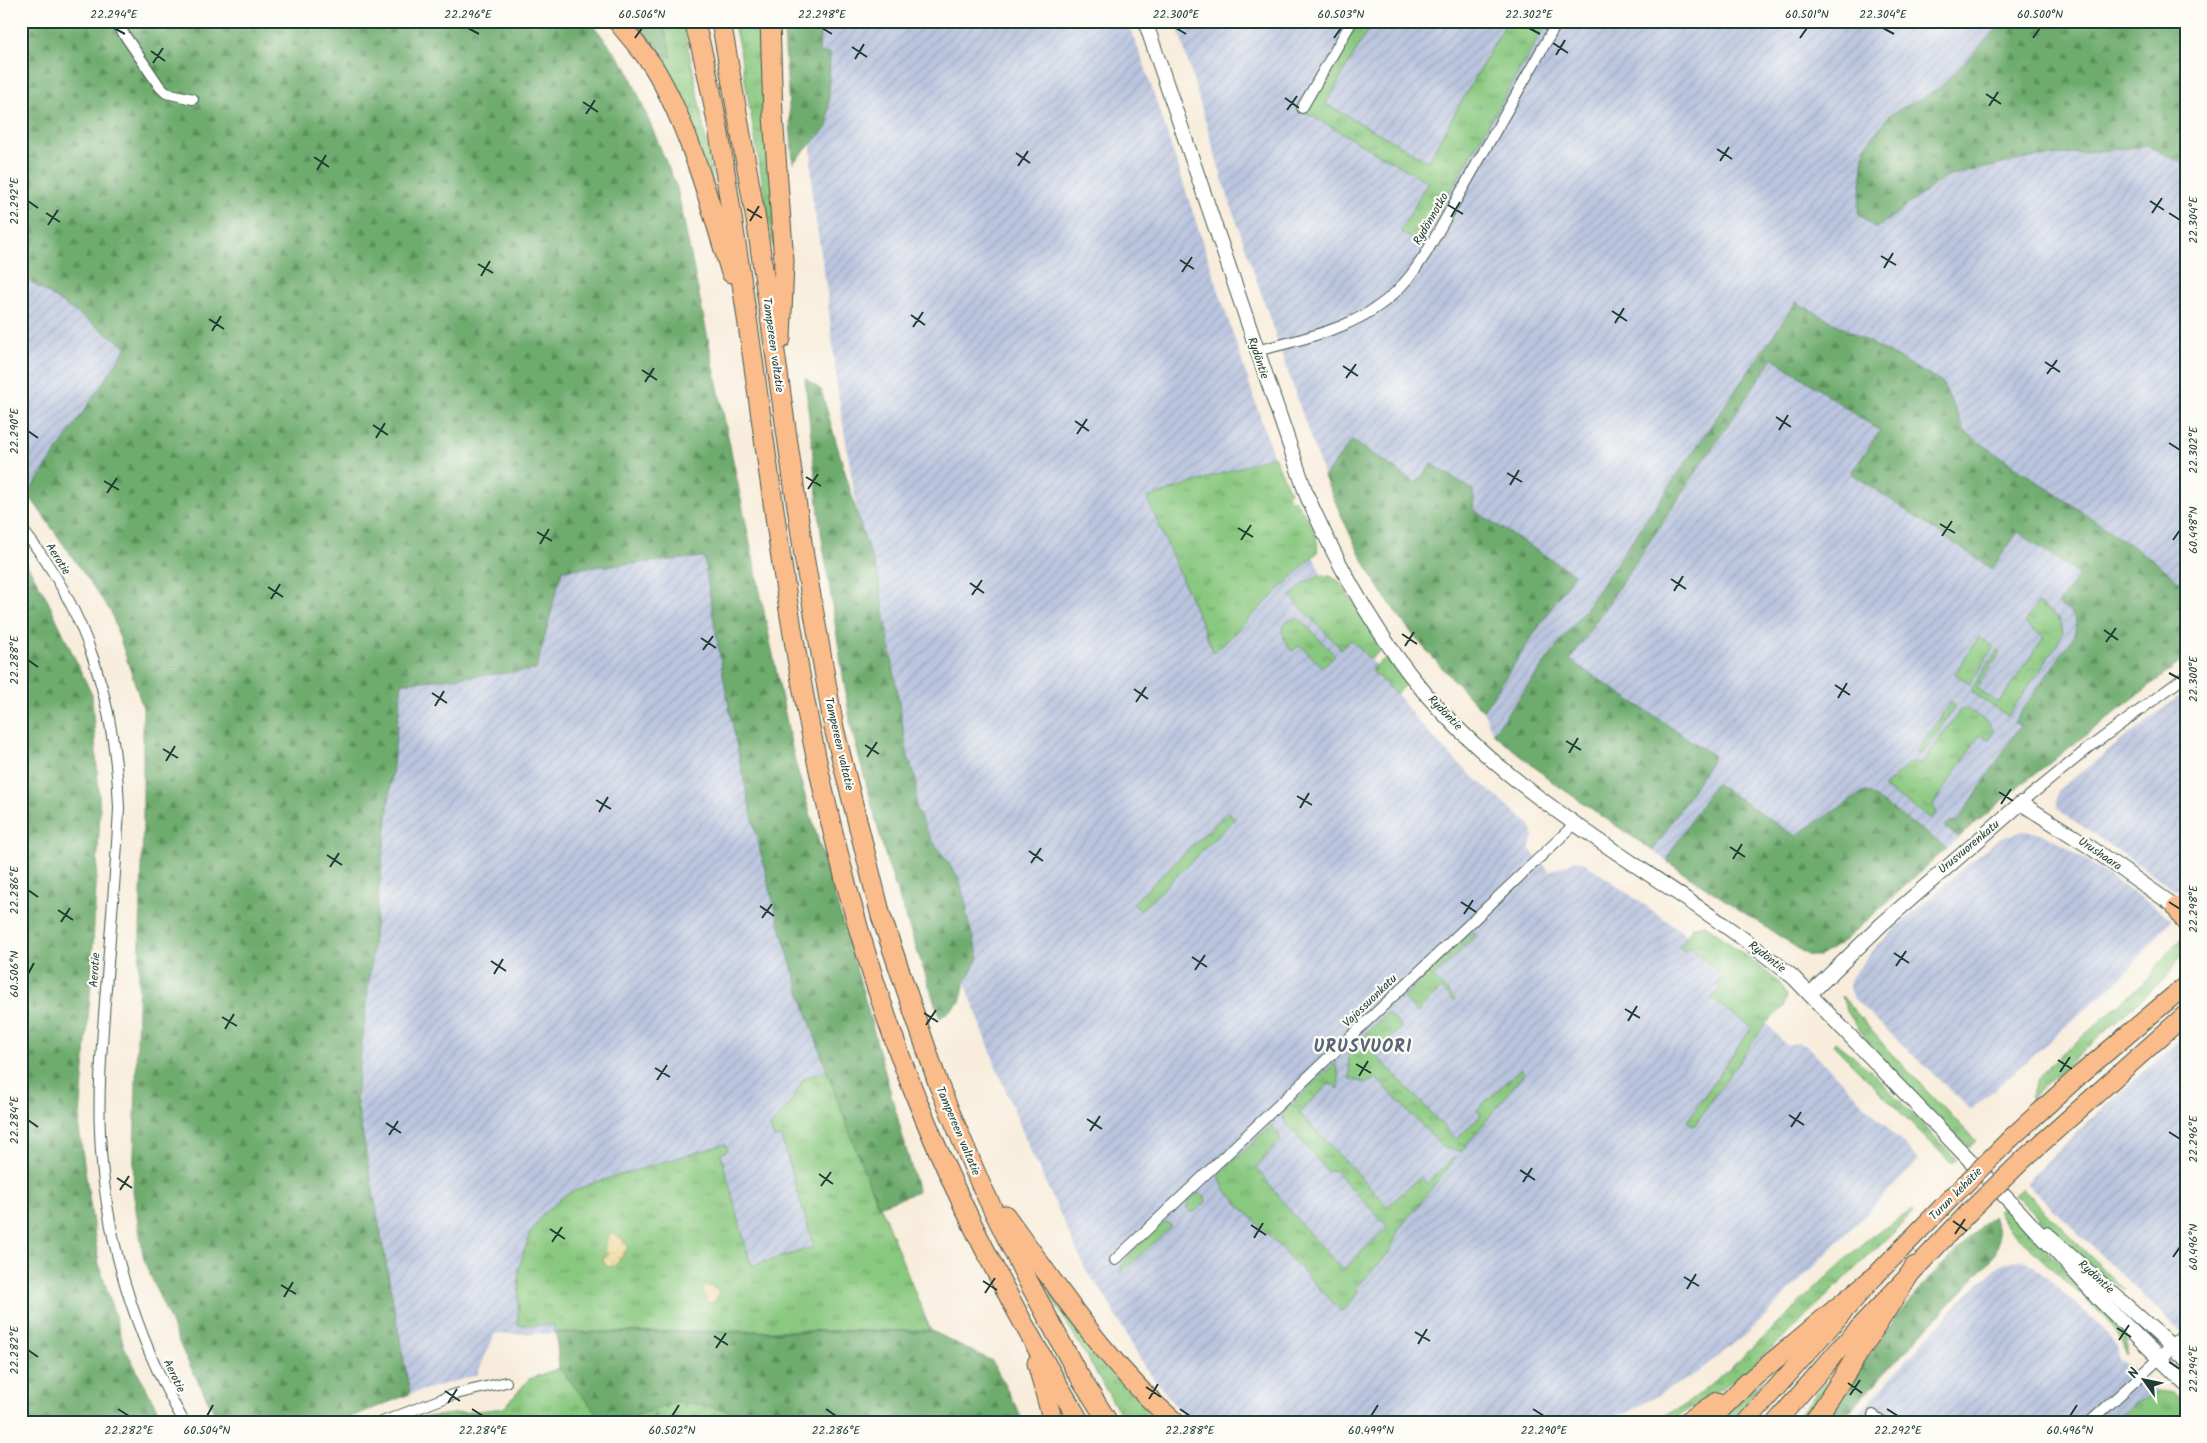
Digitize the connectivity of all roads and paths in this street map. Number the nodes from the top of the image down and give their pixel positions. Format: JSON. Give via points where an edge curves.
{"nodes":[{"id":1,"x":115,"y":21,"type":"edge"},
{"id":2,"x":617,"y":21,"type":"edge"},
{"id":3,"x":694,"y":21,"type":"edge"},
{"id":4,"x":721,"y":21,"type":"edge"},
{"id":5,"x":770,"y":21,"type":"edge"},
{"id":6,"x":1145,"y":21,"type":"edge"},
{"id":7,"x":1352,"y":21,"type":"edge"},
{"id":8,"x":1558,"y":21,"type":"edge"},
{"id":9,"x":193,"y":99,"type":"dead end"},
{"id":10,"x":1302,"y":108,"type":"dead end"},
{"id":11,"x":750,"y":334,"type":"junction"},
{"id":12,"x":1256,"y":351,"type":"junction"},
{"id":13,"x":780,"y":390,"type":"junction"},
{"id":14,"x":21,"y":528,"type":"edge"},
{"id":15,"x":2186,"y":676,"type":"edge"},
{"id":16,"x":2021,"y":803,"type":"junction"},
{"id":17,"x":1576,"y":823,"type":"junction"},
{"id":18,"x":2181,"y":909,"type":"edge"},
{"id":19,"x":2186,"y":923,"type":"edge"},
{"id":20,"x":2186,"y":969,"type":"edge"},
{"id":21,"x":2182,"y":988,"type":"edge"},
{"id":22,"x":1810,"y":994,"type":"junction"},
{"id":23,"x":2186,"y":1014,"type":"edge"},
{"id":24,"x":980,"y":1183,"type":"junction"},
{"id":25,"x":2017,"y":1209,"type":"junction"},
{"id":26,"x":1116,"y":1260,"type":"dead end"},
{"id":27,"x":1915,"y":1266,"type":"junction"},
{"id":28,"x":1876,"y":1276,"type":"junction"},
{"id":29,"x":2186,"y":1334,"type":"edge"},
{"id":30,"x":1030,"y":1338,"type":"junction"},
{"id":31,"x":2172,"y":1347,"type":"junction"},
{"id":32,"x":2159,"y":1358,"type":"junction"},
{"id":33,"x":2186,"y":1360,"type":"edge"},
{"id":34,"x":506,"y":1382,"type":"dead end"},
{"id":35,"x":1748,"y":1382,"type":"junction"},
{"id":36,"x":2186,"y":1384,"type":"edge"},
{"id":37,"x":1873,"y":1415,"type":"dead end"},
{"id":38,"x":184,"y":1422,"type":"edge"},
{"id":39,"x":382,"y":1422,"type":"edge"},
{"id":40,"x":1053,"y":1422,"type":"edge"},
{"id":41,"x":1080,"y":1422,"type":"edge"},
{"id":42,"x":1108,"y":1422,"type":"edge"},
{"id":43,"x":1175,"y":1422,"type":"edge"},
{"id":44,"x":1687,"y":1422,"type":"edge"},
{"id":45,"x":1708,"y":1422,"type":"edge"},
{"id":46,"x":1746,"y":1422,"type":"edge"},
{"id":47,"x":1776,"y":1422,"type":"edge"},
{"id":48,"x":1814,"y":1422,"type":"edge"},
{"id":49,"x":1883,"y":1422,"type":"edge"},
{"id":50,"x":2090,"y":1422,"type":"edge"}],
"edges":[{"from":1,"to":9,"type":"street","via":[[166,93]]},
{"from":2,"to":11,"type":"highway","via":[[653,66],[678,117]]},
{"from":3,"to":11,"type":"highway","name":"Tampereen valtatie","via":[[721,143]]},
{"from":4,"to":13,"type":"highway","name":"Tampereen valtatie","via":[[757,226]]},
{"from":5,"to":13,"type":"highway","via":[[784,261]]},
{"from":6,"to":12,"type":"street","name":"Rydöntie"},
{"from":7,"to":10,"type":"street"},
{"from":8,"to":12,"type":"street","name":"Rydönnotko","via":[[1425,255],[1403,284],[1379,306],[1341,327]]},
{"from":11,"to":30,"type":"highway","name":"Tampereen valtatie","via":[[797,652],[820,771],[855,918],[917,1100],[963,1203]]},
{"from":12,"to":17,"type":"street","name":"Rydöntie","via":[[1306,496],[1342,571],[1382,636],[1425,693],[1465,734],[1500,766]]},
{"from":13,"to":24,"type":"highway","name":"Tampereen valtatie","via":[[834,728],[881,916],[939,1086]]},
{"from":14,"to":38,"type":"street","name":"Aerotie","via":[[55,577],[85,634],[101,679],[111,726],[119,808],[100,1076],[104,1178],[134,1317]]},
{"from":15,"to":16,"type":"street","name":"Urusvuorenkatu"},
{"from":16,"to":18,"type":"street","name":"Urushaara"},
{"from":16,"to":22,"type":"street","name":"Urusvuorenkatu","via":[[1896,912]]},
{"from":17,"to":22,"type":"street","name":"Rydöntie","via":[[1758,948]]},
{"from":17,"to":26,"type":"street","name":"Vajossuonkatu"},
{"from":18,"to":19,"type":"highway"},
{"from":20,"to":21,"type":"highway"},
{"from":21,"to":28,"type":"highway","name":"Turun kehätie","bridge":true,"via":[[2010,1139]]},
{"from":22,"to":25,"type":"street","name":"Rydöntie"},
{"from":23,"to":27,"type":"highway","name":"Turun kehätie","bridge":true,"via":[[2026,1157]]},
{"from":24,"to":42,"type":"highway","name":"Tampereen valtatie","via":[[1075,1369]]},
{"from":24,"to":43,"type":"highway","via":[[1106,1352],[1128,1378]]},
{"from":25,"to":31,"type":"street","name":"Rydöntie"},
{"from":25,"to":32,"type":"street","name":"Rydöntie","via":[[2054,1253]]},
{"from":27,"to":47,"type":"highway","name":"Turun kehätie"},
{"from":27,"to":48,"type":"highway"},
{"from":28,"to":35,"type":"highway"},
{"from":28,"to":46,"type":"highway","name":"Turun kehätie"},
{"from":29,"to":31,"type":"street"},
{"from":30,"to":40,"type":"highway"},
{"from":30,"to":41,"type":"highway","name":"Tampereen valtatie"},
{"from":31,"to":32,"type":"street"},
{"from":31,"to":33,"type":"street","name":"Rydöntie"},
{"from":32,"to":36,"type":"street","name":"Rydöntie"},
{"from":32,"to":50,"type":"street"},
{"from":34,"to":39,"type":"street","via":[[452,1395]]},
{"from":35,"to":44,"type":"highway"},
{"from":35,"to":45,"type":"highway"},
{"from":37,"to":49,"type":"street"}]}
